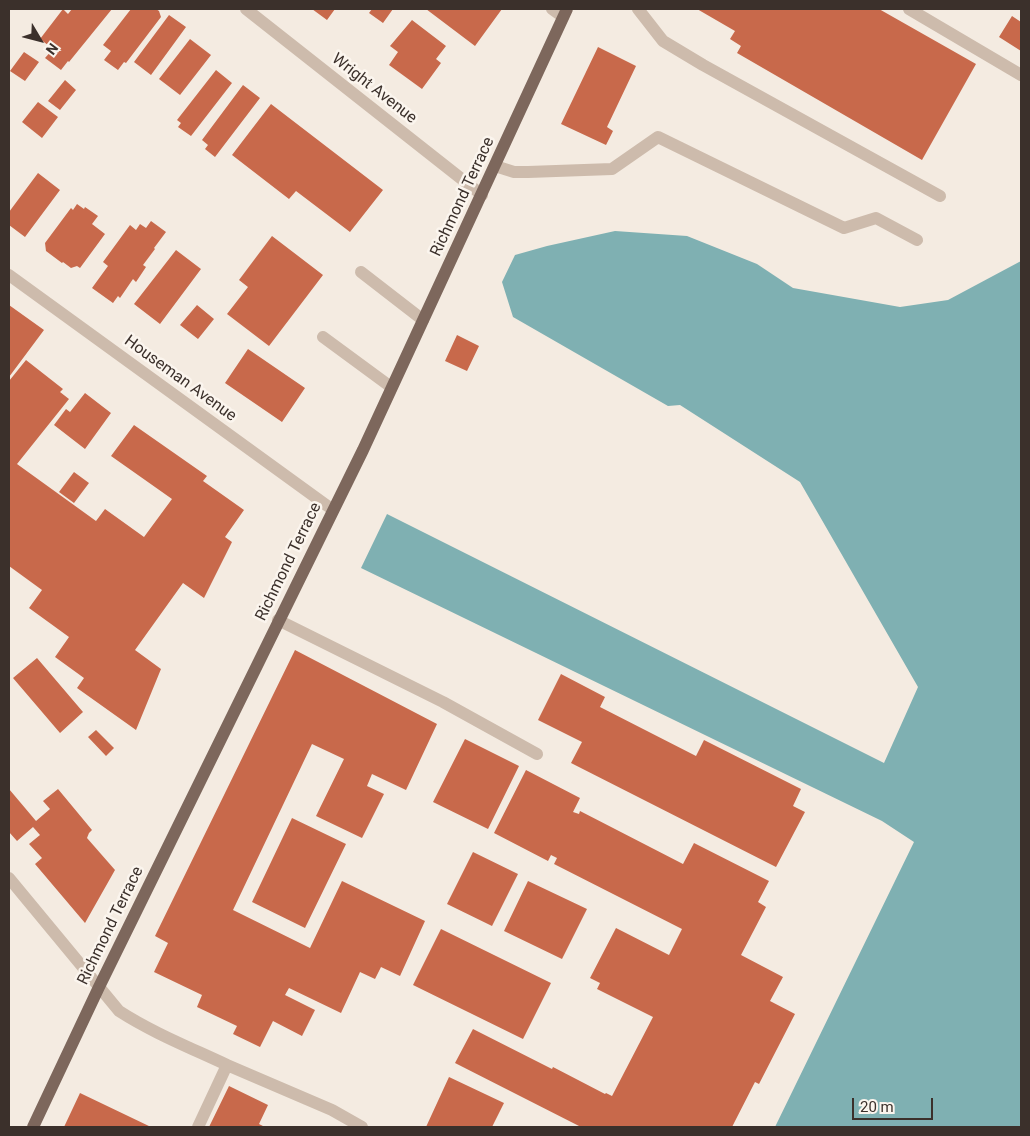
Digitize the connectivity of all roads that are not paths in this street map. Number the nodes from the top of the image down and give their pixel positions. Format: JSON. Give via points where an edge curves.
{"nodes":[{"id":1,"x":246,"y":9,"type":"edge"},
{"id":2,"x":552,"y":9,"type":"edge"},
{"id":3,"x":638,"y":9,"type":"edge"},
{"id":4,"x":909,"y":9,"type":"edge"},
{"id":5,"x":565,"y":13,"type":"edge"},
{"id":6,"x":1021,"y":74,"type":"edge"},
{"id":7,"x":495,"y":166,"type":"junction"},
{"id":8,"x":482,"y":195,"type":"junction"},
{"id":9,"x":940,"y":196,"type":"dead end"},
{"id":10,"x":917,"y":240,"type":"dead end"},
{"id":11,"x":361,"y":272,"type":"dead end"},
{"id":12,"x":9,"y":275,"type":"edge"},
{"id":13,"x":423,"y":320,"type":"junction"},
{"id":14,"x":323,"y":337,"type":"dead end"},
{"id":15,"x":391,"y":388,"type":"junction"},
{"id":16,"x":333,"y":510,"type":"junction"},
{"id":17,"x":278,"y":620,"type":"junction"},
{"id":18,"x":538,"y":754,"type":"dead end"},
{"id":19,"x":9,"y":878,"type":"edge"},
{"id":20,"x":99,"y":988,"type":"junction"},
{"id":21,"x":228,"y":1065,"type":"junction"},
{"id":22,"x":33,"y":1127,"type":"edge"},
{"id":23,"x":198,"y":1127,"type":"edge"},
{"id":24,"x":362,"y":1127,"type":"edge"}],
"edges":[{"from":1,"to":8,"type":"street","name":"Wright Avenue"},
{"from":2,"to":5,"type":"street"},
{"from":3,"to":9,"type":"street","via":[[663,41]]},
{"from":4,"to":6,"type":"street"},
{"from":5,"to":7,"type":"main road","name":"Richmond Terrace"},
{"from":7,"to":8,"type":"main road","name":"Richmond Terrace"},
{"from":7,"to":10,"type":"street","via":[[514,172],[612,170],[658,137],[844,228],[876,218]]},
{"from":8,"to":13,"type":"main road","name":"Richmond Terrace"},
{"from":11,"to":13,"type":"street"},
{"from":12,"to":16,"type":"street","name":"Houseman Avenue"},
{"from":13,"to":15,"type":"main road","name":"Richmond Terrace"},
{"from":14,"to":15,"type":"street"},
{"from":15,"to":16,"type":"main road","name":"Richmond Terrace"},
{"from":16,"to":17,"type":"main road","name":"Richmond Terrace"},
{"from":17,"to":18,"type":"street","via":[[443,702]]},
{"from":17,"to":20,"type":"main road","name":"Richmond Terrace"},
{"from":19,"to":20,"type":"street"},
{"from":20,"to":21,"type":"street","via":[[119,1011],[136,1022]]},
{"from":20,"to":22,"type":"main road","name":"Richmond Terrace"},
{"from":21,"to":23,"type":"street"},
{"from":21,"to":24,"type":"street","via":[[332,1110]]}]}
